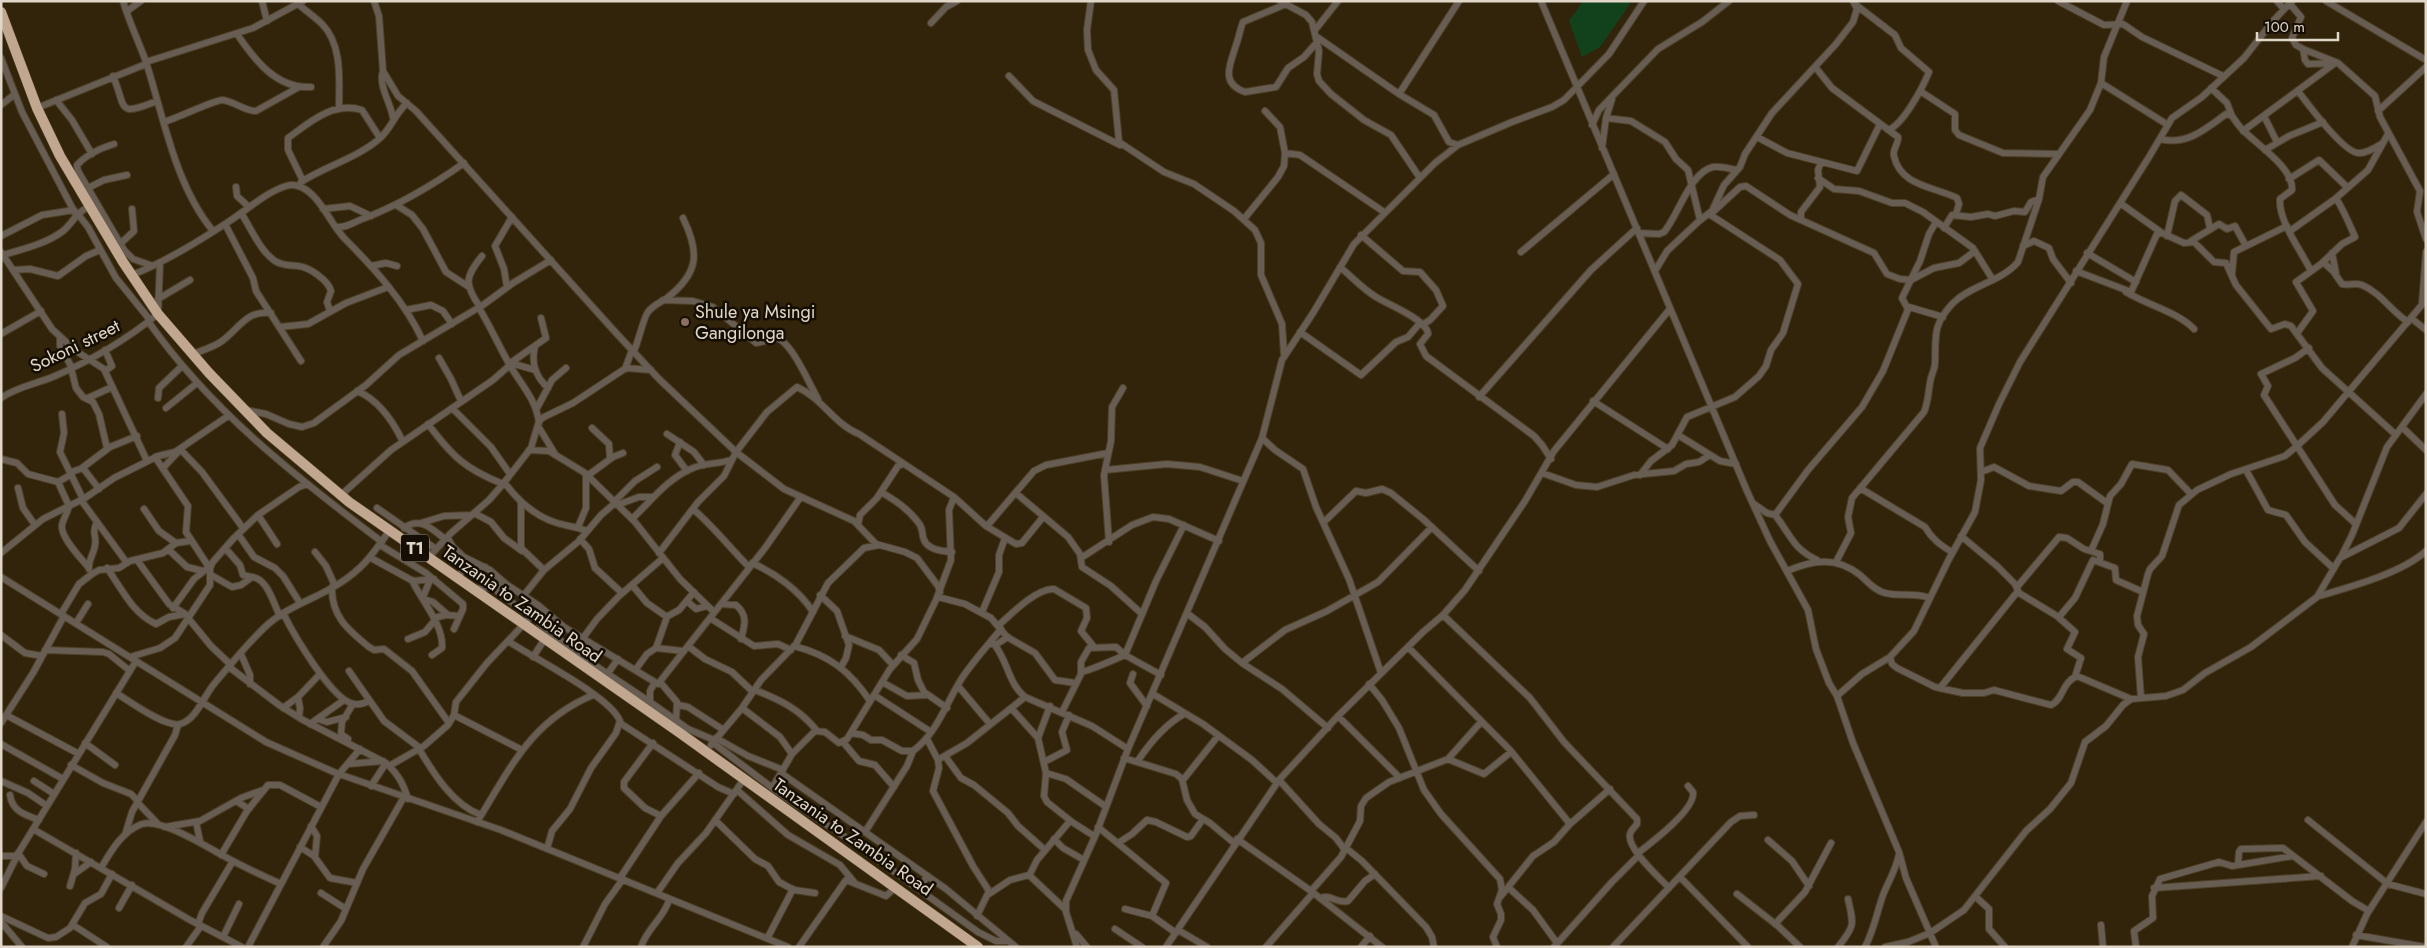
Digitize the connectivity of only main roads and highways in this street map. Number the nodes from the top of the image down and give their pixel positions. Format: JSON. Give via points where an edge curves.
{"nodes":[{"id":1,"x":1,"y":12,"type":"edge"},
{"id":2,"x":978,"y":947,"type":"edge"}],
"edges":[{"from":1,"to":2,"type":"highway","name":"Tanzania to Zambia Road","number":"T1","via":[[37,108],[89,207],[132,275],[152,318],[193,354],[245,410],[341,495],[472,589],[527,621],[544,640]]}]}
